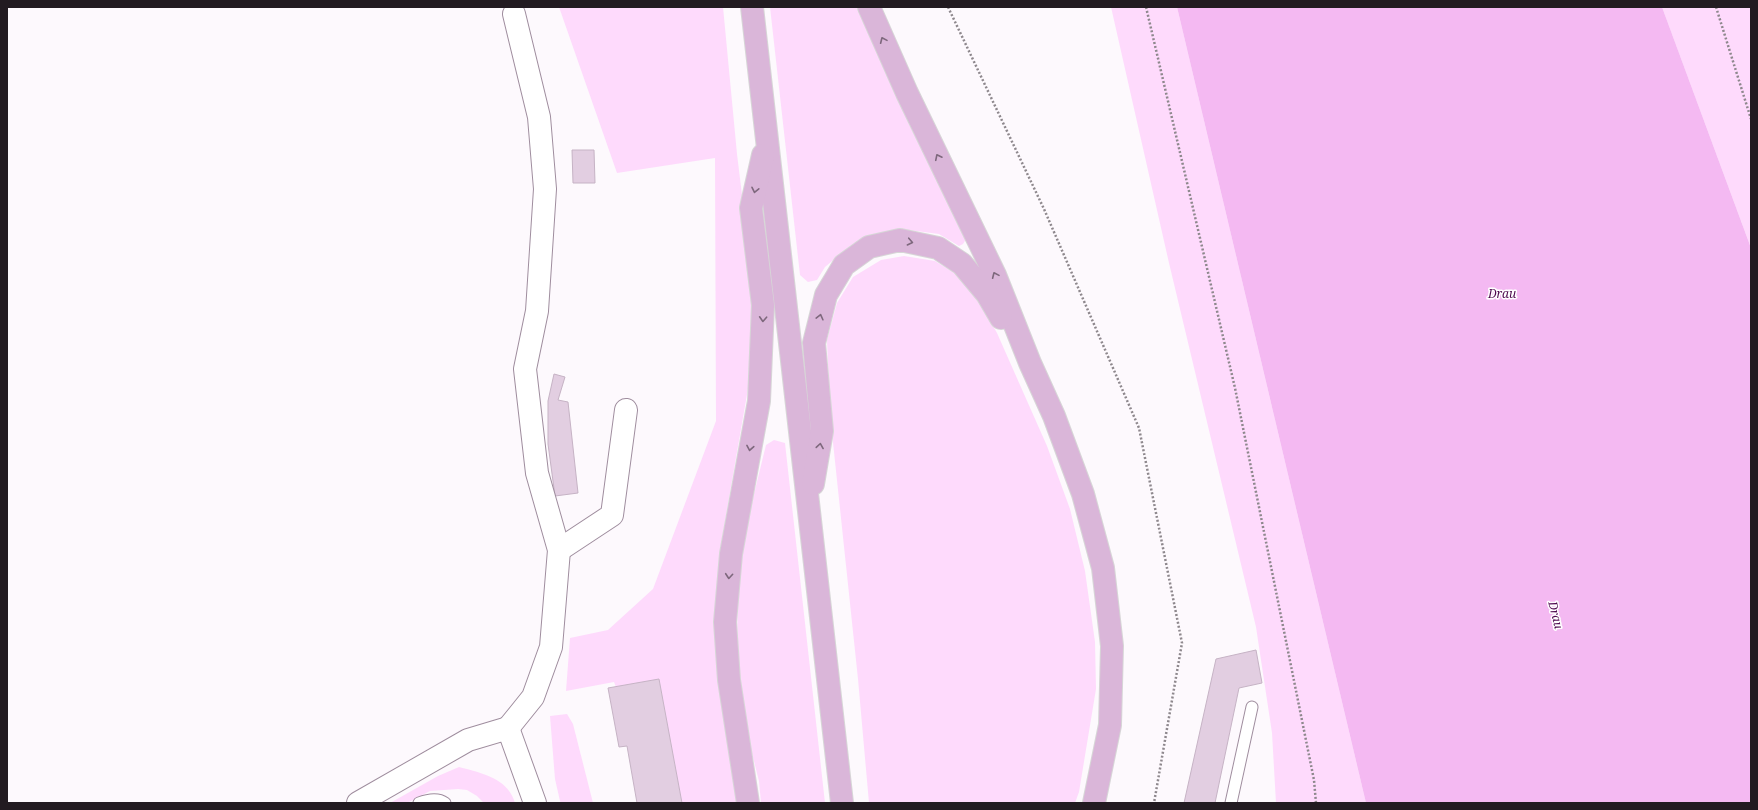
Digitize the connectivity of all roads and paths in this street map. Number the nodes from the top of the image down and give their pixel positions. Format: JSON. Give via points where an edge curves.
{"nodes":[{"id":1,"x":752,"y":7,"type":"edge"},
{"id":2,"x":869,"y":7,"type":"edge"},
{"id":3,"x":948,"y":7,"type":"edge"},
{"id":4,"x":1146,"y":7,"type":"edge"},
{"id":5,"x":1716,"y":7,"type":"edge"},
{"id":6,"x":514,"y":14,"type":"dead end"},
{"id":7,"x":1751,"y":119,"type":"edge"},
{"id":8,"x":766,"y":138,"type":"junction"},
{"id":9,"x":1030,"y":363,"type":"junction"},
{"id":10,"x":626,"y":410,"type":"dead end"},
{"id":11,"x":809,"y":512,"type":"junction"},
{"id":12,"x":559,"y":550,"type":"junction"},
{"id":13,"x":1252,"y":707,"type":"dead end"},
{"id":14,"x":508,"y":728,"type":"junction"},
{"id":15,"x":358,"y":803,"type":"edge"},
{"id":16,"x":419,"y":803,"type":"edge"},
{"id":17,"x":445,"y":803,"type":"edge"},
{"id":18,"x":535,"y":803,"type":"edge"},
{"id":19,"x":748,"y":803,"type":"edge"},
{"id":20,"x":842,"y":803,"type":"edge"},
{"id":21,"x":1094,"y":803,"type":"edge"},
{"id":22,"x":1154,"y":803,"type":"edge"},
{"id":23,"x":1231,"y":803,"type":"edge"},
{"id":24,"x":1316,"y":803,"type":"edge"}],
"edges":[{"from":1,"to":8,"type":"main road"},
{"from":9,"to":2,"type":"main road","one_way":true,"via":[[996,275],[907,93]]},
{"from":3,"to":22,"type":"path","via":[[1044,209],[1139,428],[1182,643]]},
{"from":4,"to":24,"type":"path","via":[[1235,388],[1314,780]]},
{"from":5,"to":7,"type":"path"},
{"from":6,"to":12,"type":"street","via":[[539,117],[545,189],[537,311],[525,369],[537,472]]},
{"from":8,"to":11,"type":"main road"},
{"from":8,"to":19,"type":"main road","one_way":true,"via":[[752,208],[763,305],[759,401],[731,554],[725,622],[729,680]]},
{"from":11,"to":9,"type":"main road","one_way":true,"via":[[822,431],[814,343],[826,295],[844,265],[869,247],[900,240],[938,248],[962,264],[987,294]]},
{"from":9,"to":21,"type":"main road","via":[[1054,416],[1083,494],[1103,568],[1112,646],[1110,725]]},
{"from":10,"to":12,"type":"street","via":[[612,515]]},
{"from":11,"to":20,"type":"main road"},
{"from":12,"to":14,"type":"street","via":[[551,647],[533,697]]},
{"from":13,"to":23,"type":"lane"},
{"from":14,"to":15,"type":"street","via":[[468,740]]},
{"from":14,"to":18,"type":"street"},
{"from":16,"to":17,"type":"lane","via":[[434,800]]}]}
